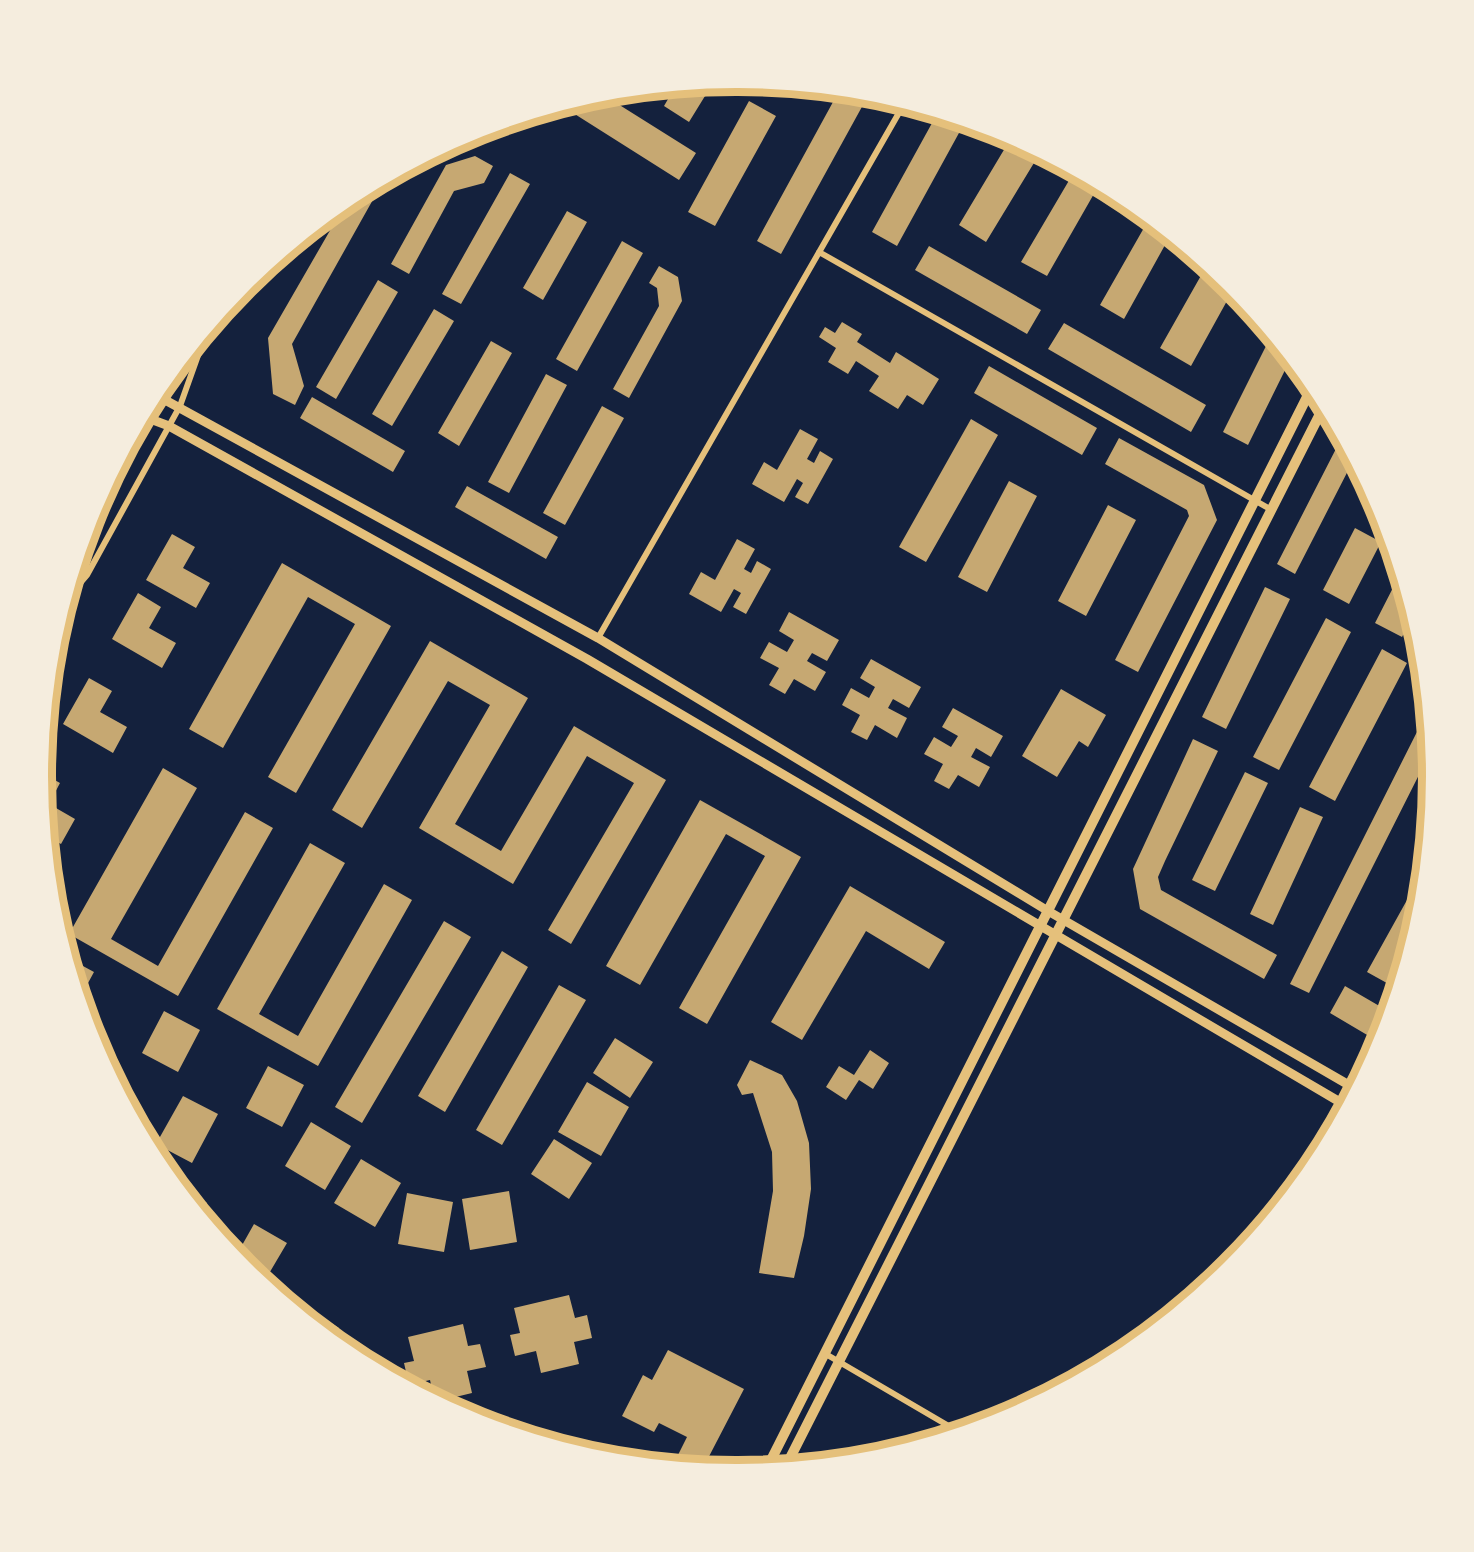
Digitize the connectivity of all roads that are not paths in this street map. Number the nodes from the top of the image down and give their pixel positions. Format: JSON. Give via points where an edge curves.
{"nodes":[{"id":1,"x":900,"y":112,"type":"edge"},
{"id":2,"x":819,"y":252,"type":"junction"},
{"id":3,"x":199,"y":353,"type":"edge"},
{"id":4,"x":1307,"y":397,"type":"edge"},
{"id":5,"x":166,"y":399,"type":"edge"},
{"id":6,"x":180,"y":406,"type":"junction"},
{"id":7,"x":1319,"y":416,"type":"edge"},
{"id":8,"x":153,"y":420,"type":"edge"},
{"id":9,"x":169,"y":426,"type":"junction"},
{"id":10,"x":1255,"y":501,"type":"junction"},
{"id":11,"x":1270,"y":509,"type":"junction"},
{"id":12,"x":81,"y":582,"type":"edge"},
{"id":13,"x":598,"y":638,"type":"junction"},
{"id":14,"x":1048,"y":911,"type":"junction"},
{"id":15,"x":1063,"y":919,"type":"junction"},
{"id":16,"x":1039,"y":927,"type":"junction"},
{"id":17,"x":1055,"y":936,"type":"junction"},
{"id":18,"x":1348,"y":1085,"type":"edge"},
{"id":19,"x":1339,"y":1101,"type":"edge"},
{"id":20,"x":824,"y":1353,"type":"junction"},
{"id":21,"x":838,"y":1362,"type":"junction"},
{"id":22,"x":949,"y":1426,"type":"edge"},
{"id":23,"x":790,"y":1458,"type":"edge"},
{"id":24,"x":771,"y":1459,"type":"edge"}],
"edges":[{"from":1,"to":2,"type":"street"},
{"from":2,"to":10,"type":"street"},
{"from":2,"to":13,"type":"street"},
{"from":3,"to":6,"type":"street"},
{"from":4,"to":10,"type":"main road"},
{"from":5,"to":6,"type":"street"},
{"from":6,"to":9,"type":"street"},
{"from":6,"to":13,"type":"street"},
{"from":7,"to":11,"type":"main road"},
{"from":8,"to":9,"type":"street"},
{"from":9,"to":12,"type":"street"},
{"from":9,"to":16,"type":"street","via":[[587,659]]},
{"from":10,"to":11,"type":"street"},
{"from":10,"to":14,"type":"main road"},
{"from":11,"to":15,"type":"main road"},
{"from":13,"to":14,"type":"street"},
{"from":14,"to":15,"type":"street"},
{"from":14,"to":16,"type":"main road"},
{"from":15,"to":17,"type":"main road"},
{"from":15,"to":18,"type":"street"},
{"from":16,"to":17,"type":"street"},
{"from":16,"to":20,"type":"main road"},
{"from":17,"to":19,"type":"street"},
{"from":17,"to":21,"type":"main road"},
{"from":20,"to":21,"type":"street"},
{"from":20,"to":24,"type":"main road"},
{"from":21,"to":22,"type":"street"},
{"from":21,"to":23,"type":"main road"}]}
